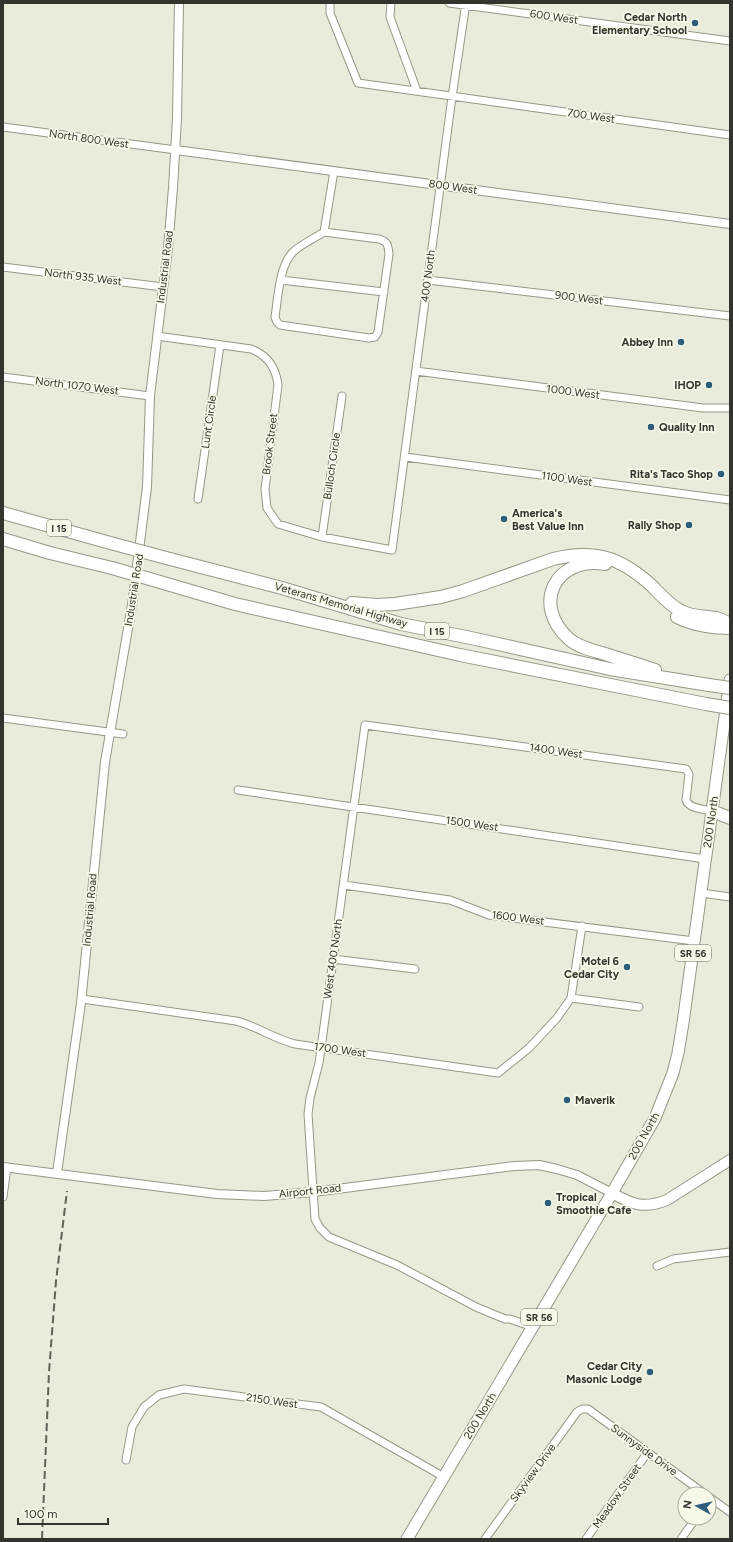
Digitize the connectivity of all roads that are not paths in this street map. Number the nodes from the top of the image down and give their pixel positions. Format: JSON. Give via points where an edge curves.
{"nodes":[{"id":1,"x":179,"y":3,"type":"edge"},
{"id":2,"x":330,"y":3,"type":"edge"},
{"id":3,"x":392,"y":3,"type":"edge"},
{"id":4,"x":450,"y":3,"type":"edge"},
{"id":5,"x":466,"y":4,"type":"edge"},
{"id":6,"x":730,"y":41,"type":"edge"},
{"id":7,"x":417,"y":92,"type":"junction"},
{"id":8,"x":452,"y":97,"type":"junction"},
{"id":9,"x":3,"y":127,"type":"edge"},
{"id":10,"x":730,"y":135,"type":"edge"},
{"id":11,"x":176,"y":150,"type":"junction"},
{"id":12,"x":334,"y":171,"type":"junction"},
{"id":13,"x":440,"y":186,"type":"junction"},
{"id":14,"x":730,"y":224,"type":"edge"},
{"id":15,"x":324,"y":232,"type":"junction"},
{"id":16,"x":3,"y":267,"type":"edge"},
{"id":17,"x":281,"y":280,"type":"junction"},
{"id":18,"x":428,"y":280,"type":"junction"},
{"id":19,"x":163,"y":287,"type":"junction"},
{"id":20,"x":384,"y":292,"type":"junction"},
{"id":21,"x":730,"y":316,"type":"edge"},
{"id":22,"x":157,"y":336,"type":"junction"},
{"id":23,"x":220,"y":345,"type":"junction"},
{"id":24,"x":416,"y":372,"type":"junction"},
{"id":25,"x":3,"y":377,"type":"edge"},
{"id":26,"x":150,"y":396,"type":"junction"},
{"id":27,"x":342,"y":396,"type":"dead end"},
{"id":28,"x":730,"y":408,"type":"edge"},
{"id":29,"x":405,"y":457,"type":"junction"},
{"id":30,"x":198,"y":499,"type":"dead end"},
{"id":31,"x":730,"y":500,"type":"edge"},
{"id":32,"x":3,"y":513,"type":"edge"},
{"id":33,"x":322,"y":537,"type":"junction"},
{"id":34,"x":3,"y":539,"type":"edge"},
{"id":35,"x":392,"y":550,"type":"joint"},
{"id":36,"x":282,"y":588,"type":"junction"},
{"id":37,"x":730,"y":624,"type":"edge"},
{"id":38,"x":730,"y":628,"type":"edge"},
{"id":39,"x":730,"y":680,"type":"edge"},
{"id":40,"x":690,"y":682,"type":"junction"},
{"id":41,"x":730,"y":688,"type":"edge"},
{"id":42,"x":730,"y":708,"type":"edge"},
{"id":43,"x":3,"y":718,"type":"edge"},
{"id":44,"x":365,"y":725,"type":"joint"},
{"id":45,"x":110,"y":733,"type":"junction"},
{"id":46,"x":123,"y":734,"type":"dead end"},
{"id":47,"x":238,"y":790,"type":"dead end"},
{"id":48,"x":354,"y":807,"type":"junction"},
{"id":49,"x":712,"y":811,"type":"junction"},
{"id":50,"x":730,"y":811,"type":"edge"},
{"id":51,"x":730,"y":818,"type":"edge"},
{"id":52,"x":705,"y":858,"type":"junction"},
{"id":53,"x":344,"y":885,"type":"junction"},
{"id":54,"x":701,"y":893,"type":"junction"},
{"id":55,"x":730,"y":897,"type":"edge"},
{"id":56,"x":582,"y":926,"type":"junction"},
{"id":57,"x":694,"y":941,"type":"junction"},
{"id":58,"x":333,"y":959,"type":"junction"},
{"id":59,"x":415,"y":969,"type":"dead end"},
{"id":60,"x":571,"y":998,"type":"junction"},
{"id":61,"x":82,"y":999,"type":"junction"},
{"id":62,"x":638,"y":1007,"type":"dead end"},
{"id":63,"x":322,"y":1048,"type":"junction"},
{"id":64,"x":730,"y":1160,"type":"edge"},
{"id":65,"x":5,"y":1167,"type":"edge"},
{"id":66,"x":57,"y":1173,"type":"junction"},
{"id":67,"x":314,"y":1192,"type":"junction"},
{"id":68,"x":612,"y":1193,"type":"junction"},
{"id":69,"x":3,"y":1197,"type":"edge"},
{"id":70,"x":730,"y":1252,"type":"edge"},
{"id":71,"x":657,"y":1266,"type":"dead end"},
{"id":72,"x":533,"y":1327,"type":"junction"},
{"id":73,"x":582,"y":1409,"type":"joint"},
{"id":74,"x":648,"y":1452,"type":"junction"},
{"id":75,"x":126,"y":1460,"type":"dead end"},
{"id":76,"x":444,"y":1477,"type":"junction"},
{"id":77,"x":693,"y":1486,"type":"edge"},
{"id":78,"x":717,"y":1503,"type":"edge"},
{"id":79,"x":730,"y":1512,"type":"edge"},
{"id":80,"x":690,"y":1526,"type":"edge"},
{"id":81,"x":407,"y":1539,"type":"edge"},
{"id":82,"x":485,"y":1539,"type":"edge"},
{"id":83,"x":586,"y":1539,"type":"edge"},
{"id":84,"x":681,"y":1539,"type":"edge"}],
"edges":[{"from":1,"to":11,"type":"street","name":"Industrial Road"},
{"from":2,"to":7,"type":"street","name":"700 West","via":[[330,13],[358,83]]},
{"from":3,"to":7,"type":"street","via":[[390,17]]},
{"from":4,"to":5,"type":"street","name":"600 West"},
{"from":5,"to":6,"type":"street","name":"600 West"},
{"from":5,"to":8,"type":"street","name":"400 North"},
{"from":7,"to":8,"type":"street","name":"700 West"},
{"from":8,"to":10,"type":"street","name":"700 West"},
{"from":8,"to":13,"type":"street","name":"400 North"},
{"from":9,"to":11,"type":"street","name":"North 800 West"},
{"from":11,"to":12,"type":"street","name":"800 West"},
{"from":11,"to":19,"type":"street","name":"Industrial Road"},
{"from":12,"to":13,"type":"street","name":"800 West"},
{"from":12,"to":15,"type":"street"},
{"from":13,"to":14,"type":"street","name":"800 West"},
{"from":13,"to":18,"type":"street","name":"400 North"},
{"from":15,"to":17,"type":"street","via":[[293,252],[286,262]]},
{"from":15,"to":20,"type":"street","via":[[385,241],[389,254]]},
{"from":16,"to":19,"type":"street","name":"North 935 West"},
{"from":17,"to":20,"type":"street"},
{"from":17,"to":20,"type":"street","via":[[275,317],[280,325],[369,338],[375,337],[378,332]]},
{"from":18,"to":21,"type":"street","name":"900 West"},
{"from":18,"to":24,"type":"street","name":"400 North"},
{"from":19,"to":22,"type":"street","name":"Industrial Road"},
{"from":22,"to":23,"type":"street","name":"Brook Street"},
{"from":22,"to":26,"type":"street","name":"Industrial Road"},
{"from":23,"to":30,"type":"street","name":"Lunt Circle"},
{"from":23,"to":33,"type":"street","name":"Brook Street","via":[[256,351],[265,357],[274,369],[278,385],[265,489],[267,508],[278,524]]},
{"from":24,"to":28,"type":"street","name":"1000 West","via":[[703,408]]},
{"from":24,"to":29,"type":"street","name":"400 North"},
{"from":25,"to":26,"type":"street","name":"North 1070 West"},
{"from":26,"to":45,"type":"street","name":"Industrial Road","via":[[148,476],[141,538]]},
{"from":27,"to":33,"type":"street","name":"Bulloch Circle"},
{"from":29,"to":31,"type":"street","name":"1100 West"},
{"from":29,"to":35,"type":"street","name":"400 North"},
{"from":32,"to":36,"type":"highway","name":"Veterans Memorial Highway","number":"I 15","bridge":true},
{"from":33,"to":35,"type":"street","name":"Brook Street"},
{"from":34,"to":42,"type":"highway","name":"Veterans Memorial Highway","number":"I 15","bridge":true,"via":[[235,604],[460,655]]},
{"from":36,"to":37,"type":"highway","via":[[332,601],[395,604],[441,597],[553,559],[588,554],[619,562],[636,572],[686,614],[718,618]]},
{"from":36,"to":40,"type":"highway","name":"Veterans Memorial Highway","number":"I 15","via":[[401,624],[610,669]]},
{"from":38,"to":40,"type":"highway","via":[[694,624],[675,616],[632,577],[614,567],[585,563],[576,566],[560,578],[551,593],[551,613],[559,629],[570,641]]},
{"from":39,"to":49,"type":"main road","name":"200 North","number":"SR 56"},
{"from":40,"to":41,"type":"highway","name":"Veterans Memorial Highway","number":"I 15","bridge":true},
{"from":43,"to":45,"type":"street"},
{"from":44,"to":48,"type":"street","name":"West 400 North"},
{"from":44,"to":49,"type":"street","name":"1400 West","via":[[686,769],[689,774],[687,804]]},
{"from":45,"to":46,"type":"street"},
{"from":45,"to":61,"type":"street","name":"Industrial Road","via":[[102,784]]},
{"from":47,"to":48,"type":"street","name":"1500 West"},
{"from":48,"to":52,"type":"street","name":"1500 West"},
{"from":48,"to":53,"type":"street","name":"West 400 North"},
{"from":49,"to":50,"type":"highway"},
{"from":49,"to":51,"type":"highway"},
{"from":49,"to":52,"type":"main road","name":"200 North","number":"SR 56"},
{"from":52,"to":54,"type":"main road","name":"200 North","number":"SR 56"},
{"from":53,"to":56,"type":"street","name":"1600 West","via":[[450,900],[489,915]]},
{"from":53,"to":58,"type":"street","name":"West 400 North"},
{"from":54,"to":55,"type":"street"},
{"from":54,"to":57,"type":"main road","name":"200 North","number":"SR 56"},
{"from":56,"to":57,"type":"street","name":"1600 West"},
{"from":56,"to":60,"type":"street","name":"1700 West"},
{"from":57,"to":68,"type":"main road","name":"200 North","number":"SR 56","via":[[684,1023],[672,1076],[655,1118]]},
{"from":58,"to":59,"type":"street"},
{"from":58,"to":63,"type":"street","name":"West 400 North"},
{"from":60,"to":62,"type":"street"},
{"from":60,"to":63,"type":"street","name":"1700 West","via":[[529,1048],[498,1073]]},
{"from":61,"to":63,"type":"street","name":"1700 West","via":[[236,1021],[282,1040]]},
{"from":61,"to":66,"type":"street","name":"Industrial Road"},
{"from":63,"to":67,"type":"street","name":"West 400 North","via":[[309,1110]]},
{"from":64,"to":68,"type":"main road","via":[[657,1204],[637,1205]]},
{"from":65,"to":66,"type":"street","name":"Airport Road"},
{"from":65,"to":69,"type":"street"},
{"from":66,"to":67,"type":"street","name":"Airport Road","via":[[217,1194],[264,1196]]},
{"from":67,"to":68,"type":"street","name":"Airport Road","via":[[539,1165],[577,1175]]},
{"from":67,"to":72,"type":"street","name":"West 400 North","via":[[315,1218],[320,1228],[329,1236],[397,1265],[476,1307]]},
{"from":68,"to":72,"type":"main road","name":"200 North","number":"SR 56"},
{"from":70,"to":71,"type":"street","via":[[673,1259]]},
{"from":72,"to":76,"type":"main road","name":"200 North","number":"SR 56"},
{"from":73,"to":74,"type":"street","name":"Sunnyside Drive","via":[[588,1409]]},
{"from":73,"to":82,"type":"street","name":"Skyview Drive","via":[[577,1412]]},
{"from":74,"to":77,"type":"street","name":"Sunnyside Drive"},
{"from":74,"to":83,"type":"street","name":"Meadow Street"},
{"from":75,"to":76,"type":"street","name":"2150 West","via":[[132,1427],[144,1407],[159,1395],[184,1389],[321,1407]]},
{"from":76,"to":81,"type":"main road","name":"200 North","number":"SR 56"},
{"from":78,"to":79,"type":"street","name":"Sunnyside Drive"},
{"from":80,"to":84,"type":"street"}]}
